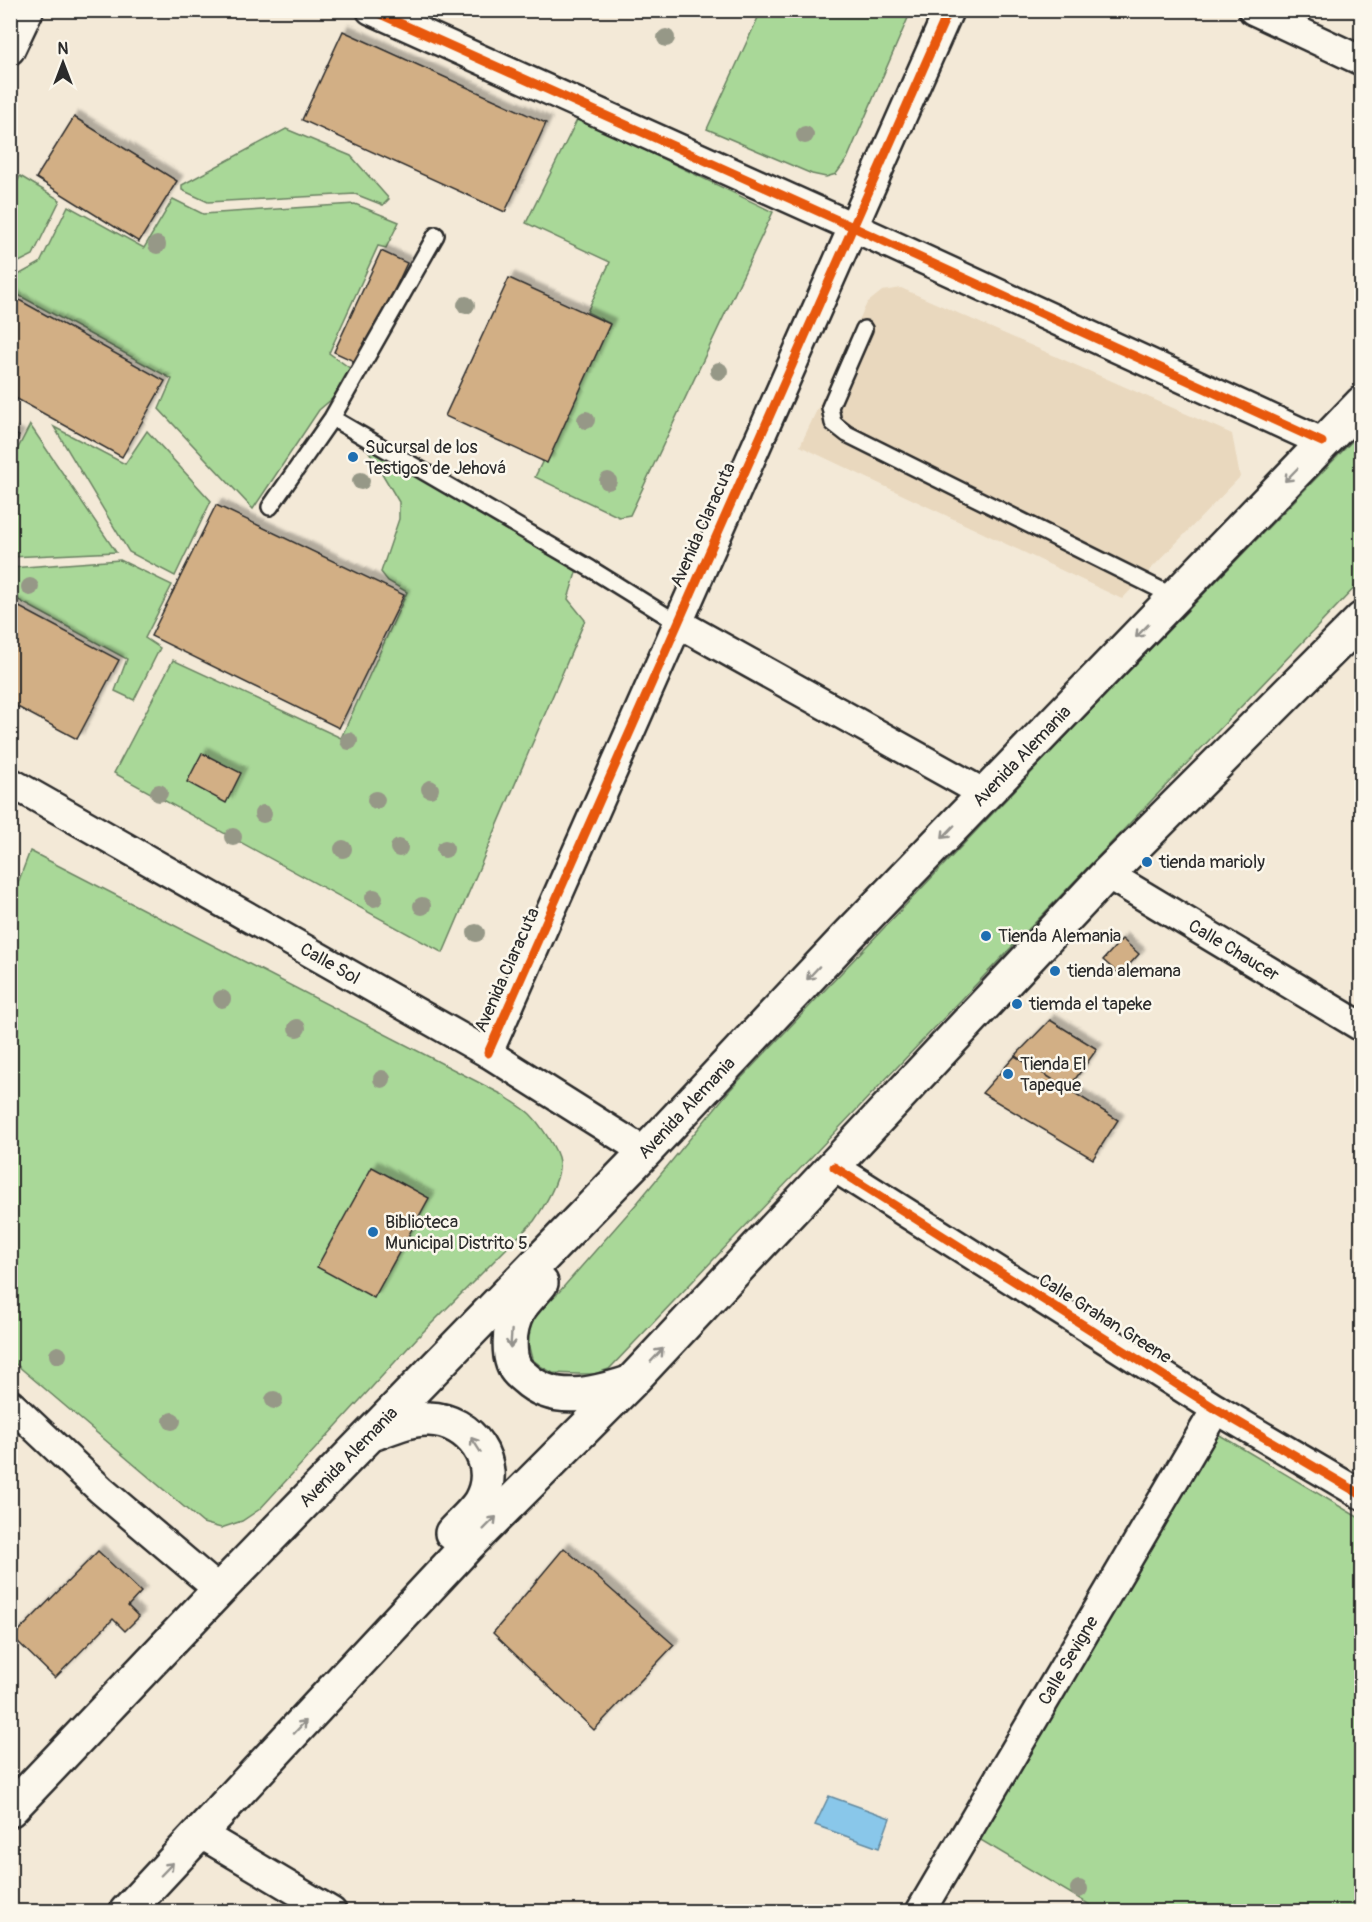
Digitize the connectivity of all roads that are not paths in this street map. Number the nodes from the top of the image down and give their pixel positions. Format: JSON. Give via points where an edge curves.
{"nodes":[{"id":1,"x":371,"y":10,"type":"edge"},
{"id":2,"x":949,"y":10,"type":"edge"},
{"id":3,"x":1253,"y":10,"type":"edge"},
{"id":4,"x":1362,"y":61,"type":"edge"},
{"id":5,"x":853,"y":227,"type":"junction"},
{"id":6,"x":436,"y":235,"type":"dead end"},
{"id":7,"x":864,"y":329,"type":"dead end"},
{"id":8,"x":1362,"y":403,"type":"edge"},
{"id":9,"x":332,"y":418,"type":"junction"},
{"id":10,"x":1322,"y":442,"type":"junction"},
{"id":11,"x":270,"y":507,"type":"dead end"},
{"id":12,"x":1175,"y":597,"type":"junction"},
{"id":13,"x":1362,"y":619,"type":"edge"},
{"id":14,"x":678,"y":623,"type":"junction"},
{"id":15,"x":10,"y":782,"type":"edge"},
{"id":16,"x":985,"y":794,"type":"junction"},
{"id":17,"x":1107,"y":874,"type":"junction"},
{"id":18,"x":1362,"y":1028,"type":"edge"},
{"id":19,"x":488,"y":1053,"type":"junction"},
{"id":20,"x":645,"y":1152,"type":"junction"},
{"id":21,"x":834,"y":1167,"type":"junction"},
{"id":22,"x":596,"y":1202,"type":"junction"},
{"id":23,"x":631,"y":1382,"type":"junction"},
{"id":24,"x":10,"y":1404,"type":"edge"},
{"id":25,"x":1216,"y":1409,"type":"junction"},
{"id":26,"x":375,"y":1432,"type":"junction"},
{"id":27,"x":1362,"y":1495,"type":"edge"},
{"id":28,"x":219,"y":1590,"type":"junction"},
{"id":29,"x":326,"y":1698,"type":"junction"},
{"id":30,"x":10,"y":1810,"type":"edge"},
{"id":31,"x":201,"y":1834,"type":"junction"},
{"id":32,"x":126,"y":1911,"type":"edge"},
{"id":33,"x":332,"y":1911,"type":"edge"},
{"id":34,"x":920,"y":1911,"type":"edge"}],
"edges":[{"from":1,"to":5,"type":"street"},
{"from":2,"to":5,"type":"street","name":"Avenida Claracuta"},
{"from":3,"to":4,"type":"street"},
{"from":5,"to":10,"type":"street"},
{"from":5,"to":14,"type":"street","name":"Avenida Claracuta"},
{"from":6,"to":9,"type":"lane"},
{"from":7,"to":12,"type":"lane","via":[[830,407],[833,423],[847,434]]},
{"from":8,"to":10,"type":"main road","name":"Avenida Alemania"},
{"from":9,"to":11,"type":"lane"},
{"from":9,"to":14,"type":"lane"},
{"from":10,"to":12,"type":"main road","name":"Avenida Alemania","one_way":true},
{"from":12,"to":16,"type":"main road","name":"Avenida Alemania","one_way":true},
{"from":13,"to":17,"type":"main road"},
{"from":14,"to":16,"type":"street"},
{"from":14,"to":19,"type":"street","name":"Avenida Claracuta"},
{"from":15,"to":19,"type":"street","name":"Calle Sol"},
{"from":16,"to":20,"type":"main road","name":"Avenida Alemania","one_way":true},
{"from":17,"to":18,"type":"street","name":"Calle Chaucer"},
{"from":17,"to":21,"type":"main road"},
{"from":19,"to":20,"type":"street","name":"Calle Sol"},
{"from":20,"to":22,"type":"main road","name":"Avenida Alemania"},
{"from":23,"to":21,"type":"main road","one_way":true},
{"from":21,"to":25,"type":"street","name":"Calle Grahan Greene"},
{"from":22,"to":23,"type":"main road","one_way":true,"via":[[579,1236],[518,1311],[510,1349],[513,1367],[534,1387],[561,1395],[601,1392]]},
{"from":22,"to":26,"type":"main road","name":"Avenida Alemania"},
{"from":29,"to":23,"type":"main road","one_way":true,"via":[[469,1544]]},
{"from":24,"to":28,"type":"street","via":[[101,1490]]},
{"from":25,"to":27,"type":"street","name":"Calle Grahan Greene"},
{"from":25,"to":34,"type":"street","name":"Calle Sevigne"},
{"from":26,"to":28,"type":"main road","name":"Avenida Alemania"},
{"from":29,"to":26,"type":"main road","one_way":true,"via":[[380,1611],[479,1503],[484,1492],[485,1461],[464,1430],[428,1419]]},
{"from":28,"to":30,"type":"main road","name":"Avenida Alemania"},
{"from":31,"to":29,"type":"main road","one_way":true},
{"from":32,"to":31,"type":"main road","one_way":true},
{"from":31,"to":33,"type":"street"}]}
